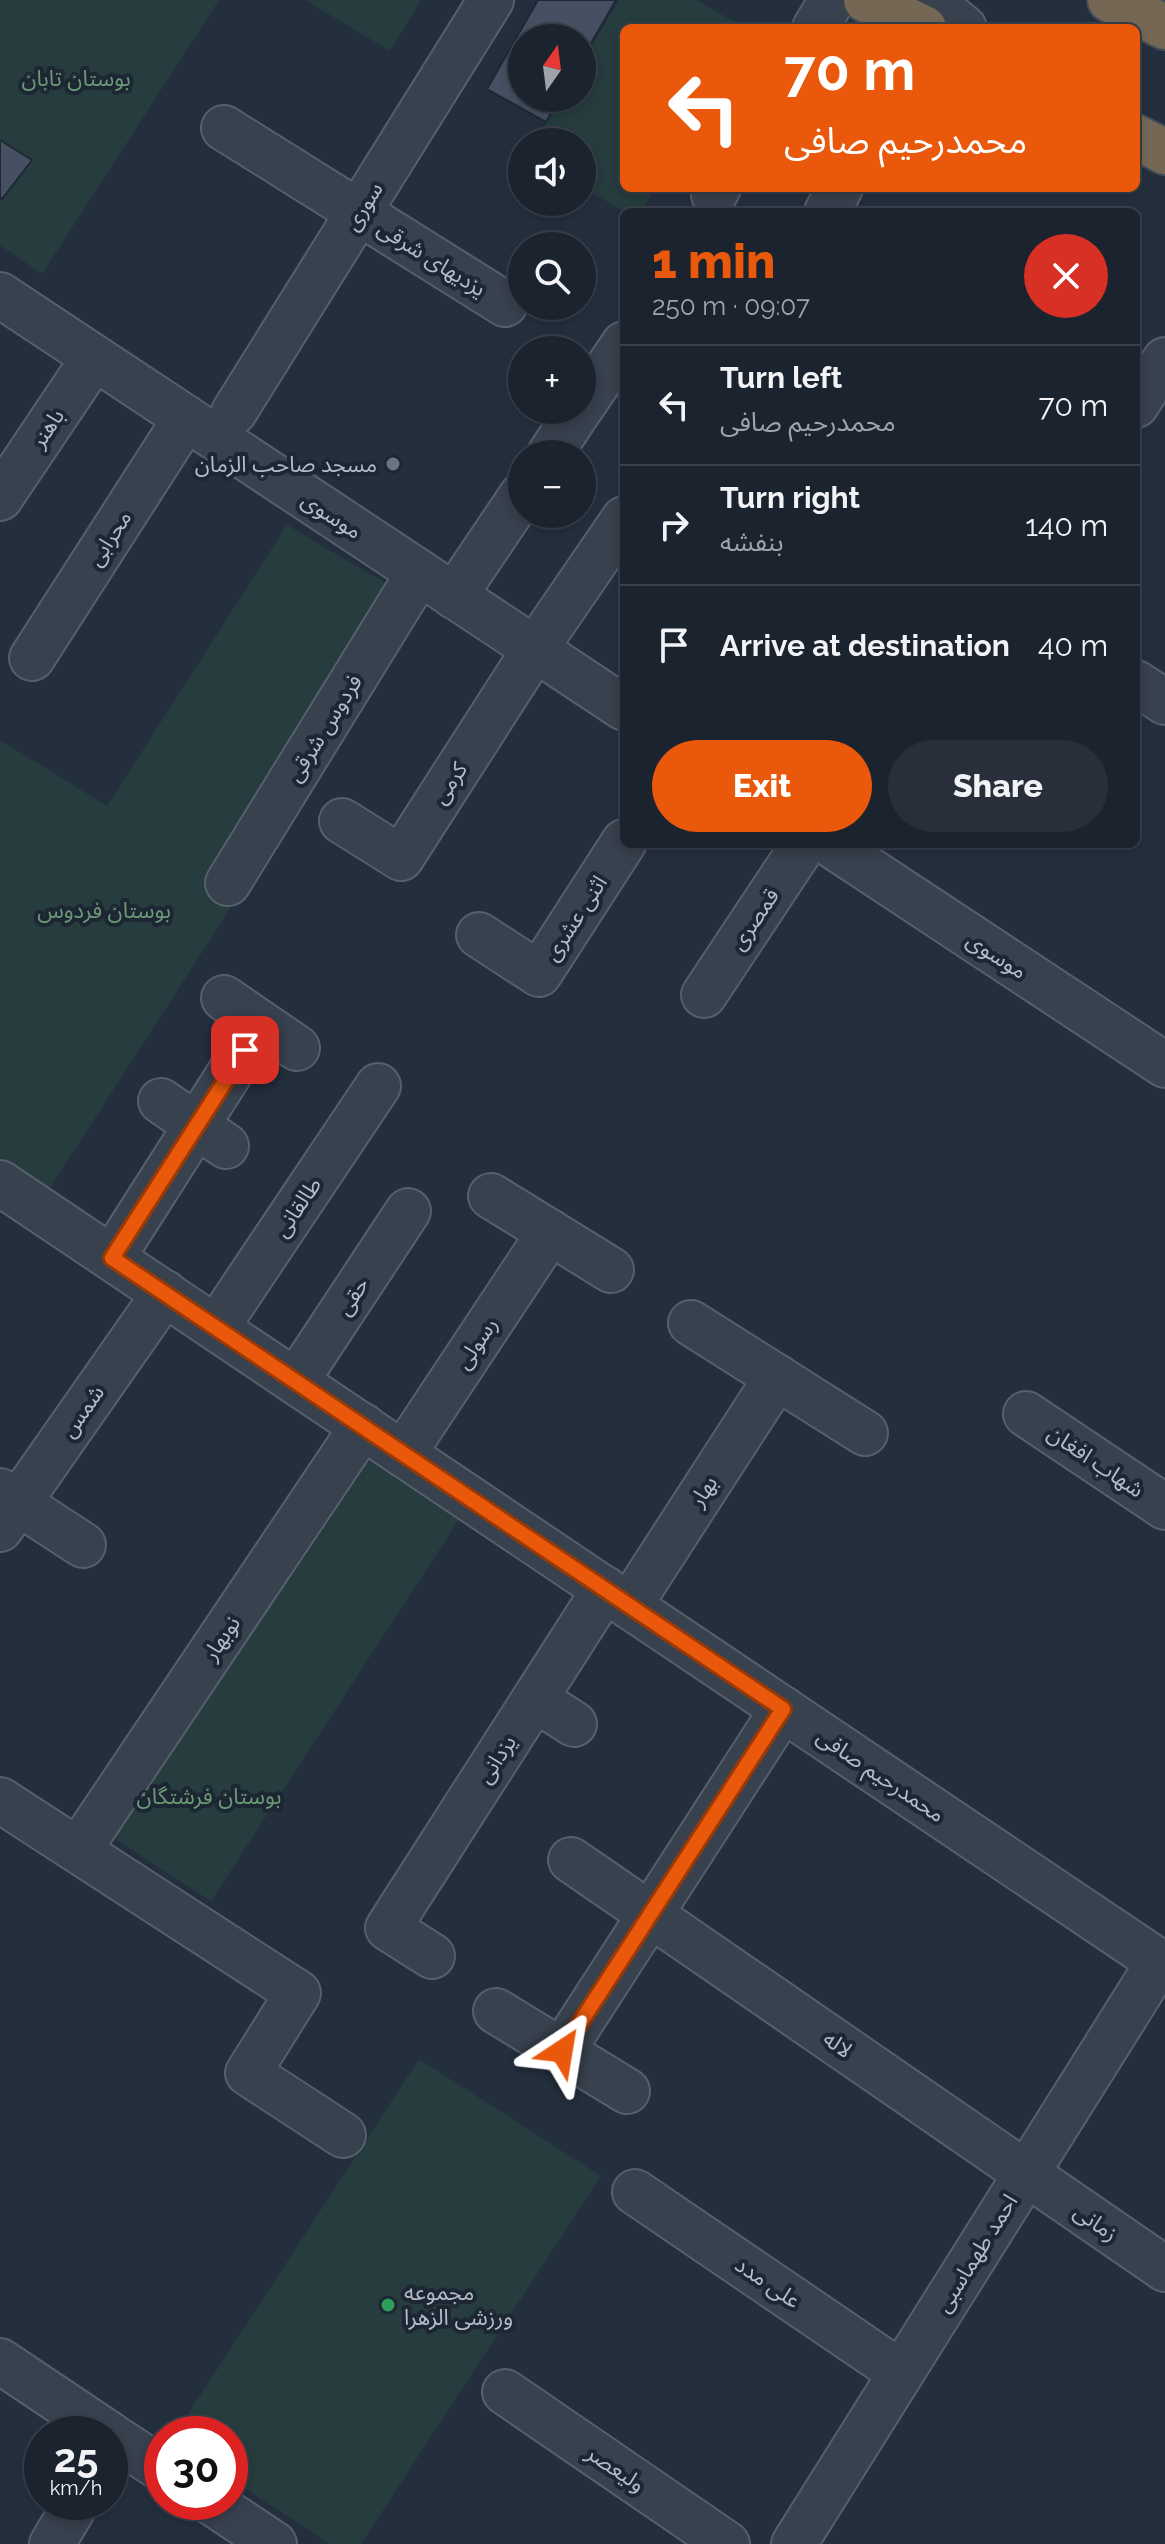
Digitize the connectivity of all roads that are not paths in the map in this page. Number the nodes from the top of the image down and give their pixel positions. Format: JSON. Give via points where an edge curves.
{"nodes":[{"id":1,"x":491,"y":0,"type":"edge"},
{"id":2,"x":832,"y":0,"type":"edge"},
{"id":3,"x":866,"y":0,"type":"edge"},
{"id":4,"x":930,"y":0,"type":"edge"},
{"id":5,"x":1110,"y":0,"type":"edge"},
{"id":6,"x":817,"y":24,"type":"edge"},
{"id":7,"x":916,"y":24,"type":"edge"},
{"id":8,"x":959,"y":24,"type":"edge"},
{"id":9,"x":1165,"y":27,"type":"edge"},
{"id":10,"x":224,"y":128,"type":"dead end"},
{"id":11,"x":1140,"y":139,"type":"edge"},
{"id":12,"x":1165,"y":152,"type":"edge"},
{"id":13,"x":359,"y":212,"type":"junction"},
{"id":14,"x":0,"y":295,"type":"edge"},
{"id":15,"x":505,"y":304,"type":"dead end"},
{"id":16,"x":620,"y":350,"type":"edge"},
{"id":17,"x":94,"y":358,"type":"junction"},
{"id":18,"x":1165,"y":360,"type":"edge"},
{"id":19,"x":596,"y":386,"type":"edge"},
{"id":20,"x":1140,"y":399,"type":"edge"},
{"id":21,"x":234,"y":412,"type":"dead end"},
{"id":22,"x":186,"y":418,"type":"junction"},
{"id":23,"x":0,"y":498,"type":"edge"},
{"id":24,"x":508,"y":510,"type":"edge"},
{"id":25,"x":620,"y":525,"type":"edge"},
{"id":26,"x":437,"y":584,"type":"junction"},
{"id":27,"x":535,"y":649,"type":"junction"},
{"id":28,"x":32,"y":658,"type":"dead end"},
{"id":29,"x":1140,"y":686,"type":"edge"},
{"id":30,"x":1165,"y":702,"type":"edge"},
{"id":31,"x":620,"y":705,"type":"edge"},
{"id":32,"x":342,"y":821,"type":"dead end"},
{"id":33,"x":620,"y":848,"type":"edge"},
{"id":34,"x":801,"y":848,"type":"edge"},
{"id":35,"x":836,"y":848,"type":"edge"},
{"id":36,"x":228,"y":883,"type":"dead end"},
{"id":37,"x":479,"y":935,"type":"dead end"},
{"id":38,"x":704,"y":995,"type":"dead end"},
{"id":39,"x":224,"y":998,"type":"dead end"},
{"id":40,"x":261,"y":1024,"type":"junction"},
{"id":41,"x":297,"y":1048,"type":"dead end"},
{"id":42,"x":1165,"y":1065,"type":"edge"},
{"id":43,"x":378,"y":1086,"type":"dead end"},
{"id":44,"x":161,"y":1101,"type":"dead end"},
{"id":45,"x":211,"y":1137,"type":"junction"},
{"id":46,"x":0,"y":1183,"type":"edge"},
{"id":47,"x":491,"y":1196,"type":"dead end"},
{"id":48,"x":408,"y":1211,"type":"dead end"},
{"id":49,"x":550,"y":1232,"type":"junction"},
{"id":50,"x":112,"y":1258,"type":"junction"},
{"id":51,"x":611,"y":1270,"type":"dead end"},
{"id":52,"x":165,"y":1293,"type":"junction"},
{"id":53,"x":691,"y":1323,"type":"dead end"},
{"id":54,"x":216,"y":1328,"type":"junction"},
{"id":55,"x":777,"y":1377,"type":"junction"},
{"id":56,"x":296,"y":1381,"type":"junction"},
{"id":57,"x":1026,"y":1414,"type":"dead end"},
{"id":58,"x":363,"y":1426,"type":"junction"},
{"id":59,"x":865,"y":1433,"type":"dead end"},
{"id":60,"x":403,"y":1454,"type":"junction"},
{"id":61,"x":1165,"y":1507,"type":"edge"},
{"id":62,"x":6,"y":1508,"type":"edge"},
{"id":63,"x":83,"y":1545,"type":"dead end"},
{"id":64,"x":617,"y":1597,"type":"junction"},
{"id":65,"x":535,"y":1699,"type":"junction"},
{"id":66,"x":783,"y":1709,"type":"junction"},
{"id":67,"x":574,"y":1724,"type":"dead end"},
{"id":68,"x":0,"y":1800,"type":"edge"},
{"id":69,"x":79,"y":1849,"type":"junction"},
{"id":70,"x":571,"y":1860,"type":"dead end"},
{"id":71,"x":650,"y":1914,"type":"junction"},
{"id":72,"x":432,"y":1956,"type":"dead end"},
{"id":73,"x":1162,"y":1964,"type":"edge"},
{"id":74,"x":496,"y":2011,"type":"dead end"},
{"id":75,"x":562,"y":2051,"type":"junction"},
{"id":76,"x":627,"y":2091,"type":"dead end"},
{"id":77,"x":343,"y":2135,"type":"dead end"},
{"id":78,"x":1026,"y":2174,"type":"junction"},
{"id":79,"x":635,"y":2192,"type":"dead end"},
{"id":80,"x":1165,"y":2269,"type":"edge"},
{"id":81,"x":0,"y":2361,"type":"edge"},
{"id":82,"x":901,"y":2373,"type":"junction"},
{"id":83,"x":505,"y":2392,"type":"dead end"},
{"id":84,"x":79,"y":2416,"type":"edge"},
{"id":85,"x":66,"y":2520,"type":"edge"},
{"id":86,"x":238,"y":2520,"type":"edge"},
{"id":87,"x":52,"y":2544,"type":"edge"},
{"id":88,"x":274,"y":2544,"type":"edge"},
{"id":89,"x":727,"y":2544,"type":"edge"},
{"id":90,"x":794,"y":2544,"type":"edge"}],
"edges":[{"from":1,"to":13,"type":"street","name":"سوری"},
{"from":2,"to":6,"type":"street"},
{"from":3,"to":7,"type":"highway"},
{"from":4,"to":8,"type":"street"},
{"from":5,"to":9,"type":"highway"},
{"from":10,"to":13,"type":"street","name":"یزدیهای شرقی"},
{"from":11,"to":12,"type":"highway"},
{"from":13,"to":15,"type":"street","name":"یزدیهای شرقی"},
{"from":13,"to":21,"type":"street","name":"سوری"},
{"from":14,"to":17,"type":"street","name":"موسوی"},
{"from":16,"to":19,"type":"street"},
{"from":17,"to":22,"type":"street","name":"موسوی"},
{"from":17,"to":23,"type":"street","name":"باهنر"},
{"from":18,"to":20,"type":"street"},
{"from":22,"to":26,"type":"street","name":"موسوی"},
{"from":22,"to":28,"type":"street","name":"محرابی"},
{"from":24,"to":26,"type":"street","name":"فردوس شرقی"},
{"from":25,"to":27,"type":"street"},
{"from":26,"to":27,"type":"street","name":"موسوی"},
{"from":26,"to":36,"type":"street","name":"فردوس شرقی"},
{"from":27,"to":31,"type":"street","name":"موسوی"},
{"from":27,"to":32,"type":"street","name":"کرمی","via":[[401,858]]},
{"from":29,"to":30,"type":"street"},
{"from":33,"to":37,"type":"street","name":"اثنی عشری","via":[[539,974]]},
{"from":34,"to":38,"type":"street","name":"قمصری"},
{"from":35,"to":42,"type":"street","name":"موسوی"},
{"from":39,"to":40,"type":"street"},
{"from":40,"to":41,"type":"street"},
{"from":40,"to":45,"type":"street"},
{"from":43,"to":54,"type":"street","name":"طالقانی"},
{"from":44,"to":45,"type":"street"},
{"from":45,"to":50,"type":"street"},
{"from":46,"to":50,"type":"street","name":"محمدرحیم صافی"},
{"from":47,"to":49,"type":"street"},
{"from":48,"to":56,"type":"street","name":"حقی"},
{"from":49,"to":51,"type":"street"},
{"from":49,"to":60,"type":"street","name":"رسولی"},
{"from":50,"to":52,"type":"street","name":"محمدرحیم صافی"},
{"from":52,"to":54,"type":"street","name":"محمدرحیم صافی"},
{"from":52,"to":62,"type":"street","name":"شمس"},
{"from":53,"to":55,"type":"street"},
{"from":54,"to":56,"type":"street","name":"محمدرحیم صافی"},
{"from":55,"to":59,"type":"street"},
{"from":55,"to":64,"type":"street","name":"بهار"},
{"from":56,"to":58,"type":"street","name":"محمدرحیم صافی"},
{"from":57,"to":61,"type":"street","name":"شهاب افغان"},
{"from":58,"to":60,"type":"street","name":"محمدرحیم صافی"},
{"from":58,"to":69,"type":"street","name":"نوبهار"},
{"from":60,"to":64,"type":"street","name":"محمدرحیم صافی"},
{"from":62,"to":63,"type":"street"},
{"from":64,"to":65,"type":"street","name":"یزدانی"},
{"from":64,"to":66,"type":"street","name":"محمدرحیم صافی"},
{"from":65,"to":67,"type":"street"},
{"from":65,"to":72,"type":"street","name":"یزدانی","via":[[494,1792],[388,1928]]},
{"from":66,"to":71,"type":"street"},
{"from":66,"to":73,"type":"street","name":"محمدرحیم صافی"},
{"from":68,"to":69,"type":"street"},
{"from":69,"to":77,"type":"street","via":[[298,1993],[248,2073]]},
{"from":70,"to":71,"type":"street","name":"لاله"},
{"from":71,"to":75,"type":"street"},
{"from":71,"to":78,"type":"street","name":"لاله"},
{"from":73,"to":78,"type":"street","name":"احمد طهماسبی"},
{"from":74,"to":75,"type":"street"},
{"from":75,"to":76,"type":"street"},
{"from":78,"to":80,"type":"street","name":"زمانی"},
{"from":78,"to":82,"type":"street","name":"احمد طهماسبی"},
{"from":79,"to":82,"type":"street","name":"علی مدد"},
{"from":81,"to":84,"type":"street"},
{"from":82,"to":90,"type":"street","name":"احمد طهماسبی"},
{"from":83,"to":89,"type":"street","name":"ولیعصر"},
{"from":85,"to":87,"type":"street"},
{"from":86,"to":88,"type":"street"}]}
